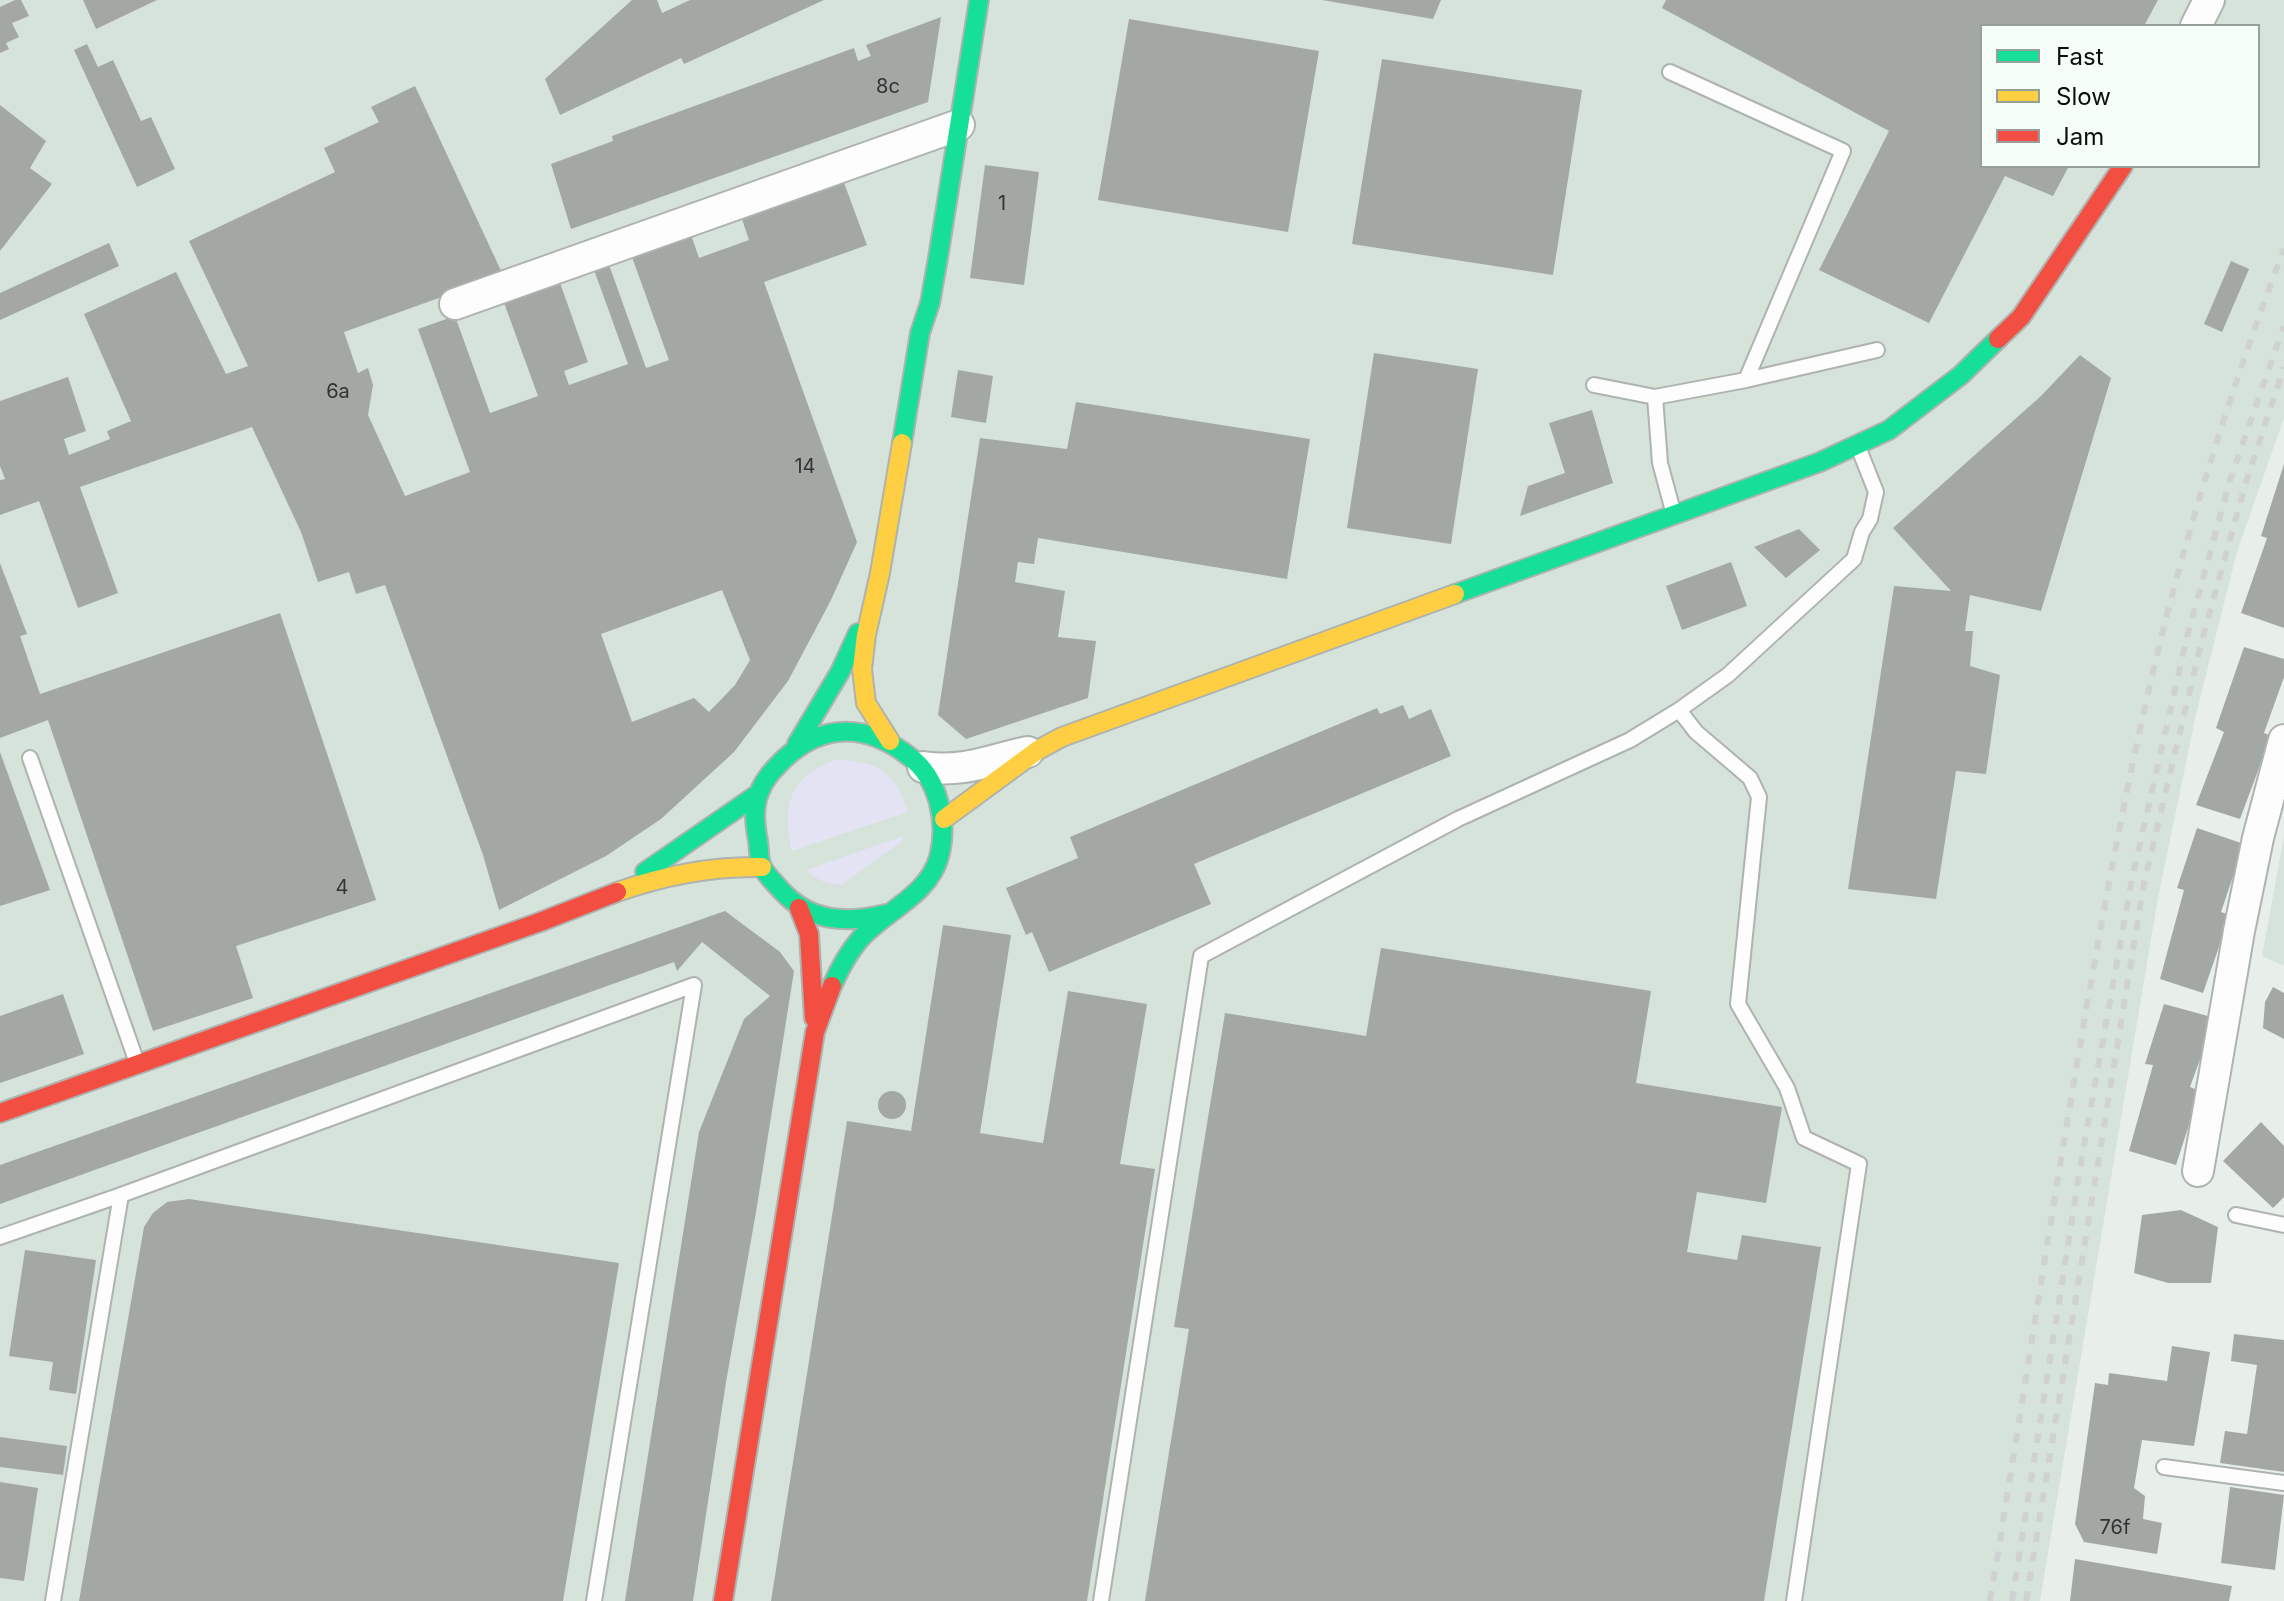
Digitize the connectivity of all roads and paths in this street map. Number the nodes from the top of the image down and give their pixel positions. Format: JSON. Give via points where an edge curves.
{"nodes":[{"id":1,"x":979,"y":0,"type":"edge"},
{"id":2,"x":2209,"y":0,"type":"edge"},
{"id":3,"x":2197,"y":24,"type":"edge"},
{"id":4,"x":1670,"y":72,"type":"dead end"},
{"id":5,"x":959,"y":125,"type":"junction"},
{"id":6,"x":2122,"y":168,"type":"edge"},
{"id":7,"x":455,"y":304,"type":"dead end"},
{"id":8,"x":1877,"y":350,"type":"dead end"},
{"id":9,"x":1746,"y":380,"type":"junction"},
{"id":10,"x":1594,"y":385,"type":"dead end"},
{"id":11,"x":1655,"y":397,"type":"junction"},
{"id":12,"x":1857,"y":445,"type":"junction"},
{"id":13,"x":1674,"y":516,"type":"junction"},
{"id":14,"x":869,"y":612,"type":"junction"},
{"id":15,"x":1679,"y":710,"type":"junction"},
{"id":16,"x":2284,"y":740,"type":"edge"},
{"id":17,"x":890,"y":741,"type":"junction"},
{"id":18,"x":797,"y":744,"type":"junction"},
{"id":19,"x":1038,"y":750,"type":"junction"},
{"id":20,"x":30,"y":758,"type":"dead end"},
{"id":21,"x":923,"y":767,"type":"junction"},
{"id":22,"x":758,"y":794,"type":"junction"},
{"id":23,"x":944,"y":819,"type":"junction"},
{"id":24,"x":762,"y":867,"type":"junction"},
{"id":25,"x":614,"y":893,"type":"junction"},
{"id":26,"x":799,"y":908,"type":"junction"},
{"id":27,"x":886,"y":914,"type":"junction"},
{"id":28,"x":815,"y":1032,"type":"junction"},
{"id":29,"x":138,"y":1064,"type":"junction"},
{"id":30,"x":0,"y":1113,"type":"edge"},
{"id":31,"x":2198,"y":1171,"type":"dead end"},
{"id":32,"x":121,"y":1195,"type":"junction"},
{"id":33,"x":2236,"y":1215,"type":"dead end"},
{"id":34,"x":2284,"y":1225,"type":"edge"},
{"id":35,"x":0,"y":1236,"type":"edge"},
{"id":36,"x":2164,"y":1467,"type":"dead end"},
{"id":37,"x":2284,"y":1483,"type":"edge"},
{"id":38,"x":53,"y":1601,"type":"edge"},
{"id":39,"x":594,"y":1601,"type":"edge"},
{"id":40,"x":723,"y":1601,"type":"edge"},
{"id":41,"x":1101,"y":1601,"type":"edge"},
{"id":42,"x":1794,"y":1601,"type":"edge"}],
"edges":[{"from":1,"to":5,"type":"main road"},
{"from":2,"to":3,"type":"street"},
{"from":4,"to":9,"type":"lane","via":[[1843,151]]},
{"from":5,"to":7,"type":"street"},
{"from":5,"to":14,"type":"main road"},
{"from":6,"to":12,"type":"main road","via":[[2021,317],[1961,375],[1889,430]]},
{"from":8,"to":9,"type":"lane"},
{"from":9,"to":11,"type":"lane"},
{"from":10,"to":11,"type":"lane"},
{"from":11,"to":13,"type":"lane","via":[[1660,463]]},
{"from":12,"to":13,"type":"main road"},
{"from":12,"to":15,"type":"lane","via":[[1876,492],[1854,559],[1728,675]]},
{"from":13,"to":19,"type":"main road"},
{"from":14,"to":17,"type":"main road","via":[[864,695]]},
{"from":14,"to":18,"type":"main road"},
{"from":15,"to":41,"type":"lane","via":[[1630,740],[1458,819],[1201,956]]},
{"from":15,"to":42,"type":"lane","via":[[1696,732],[1750,778],[1759,797],[1738,1004],[1787,1088],[1804,1138],[1859,1164]]},
{"from":16,"to":31,"type":"street","via":[[2242,915]]},
{"from":17,"to":18,"type":"main road","via":[[850,731]]},
{"from":17,"to":21,"type":"main road"},
{"from":18,"to":22,"type":"main road"},
{"from":19,"to":21,"type":"street","via":[[966,769]]},
{"from":19,"to":23,"type":"main road"},
{"from":20,"to":29,"type":"lane"},
{"from":21,"to":23,"type":"main road"},
{"from":22,"to":24,"type":"main road","via":[[753,818]]},
{"from":22,"to":25,"type":"main road"},
{"from":23,"to":27,"type":"main road","via":[[938,859],[922,886]]},
{"from":24,"to":25,"type":"main road","via":[[706,867]]},
{"from":24,"to":26,"type":"main road"},
{"from":25,"to":29,"type":"main road"},
{"from":26,"to":27,"type":"main road","via":[[838,921]]},
{"from":26,"to":28,"type":"main road","via":[[809,934]]},
{"from":27,"to":28,"type":"main road","via":[[841,966]]},
{"from":28,"to":40,"type":"main road"},
{"from":29,"to":30,"type":"main road"},
{"from":32,"to":35,"type":"lane"},
{"from":32,"to":38,"type":"lane"},
{"from":32,"to":39,"type":"lane","via":[[694,985]]},
{"from":33,"to":34,"type":"lane"},
{"from":36,"to":37,"type":"lane"}]}
